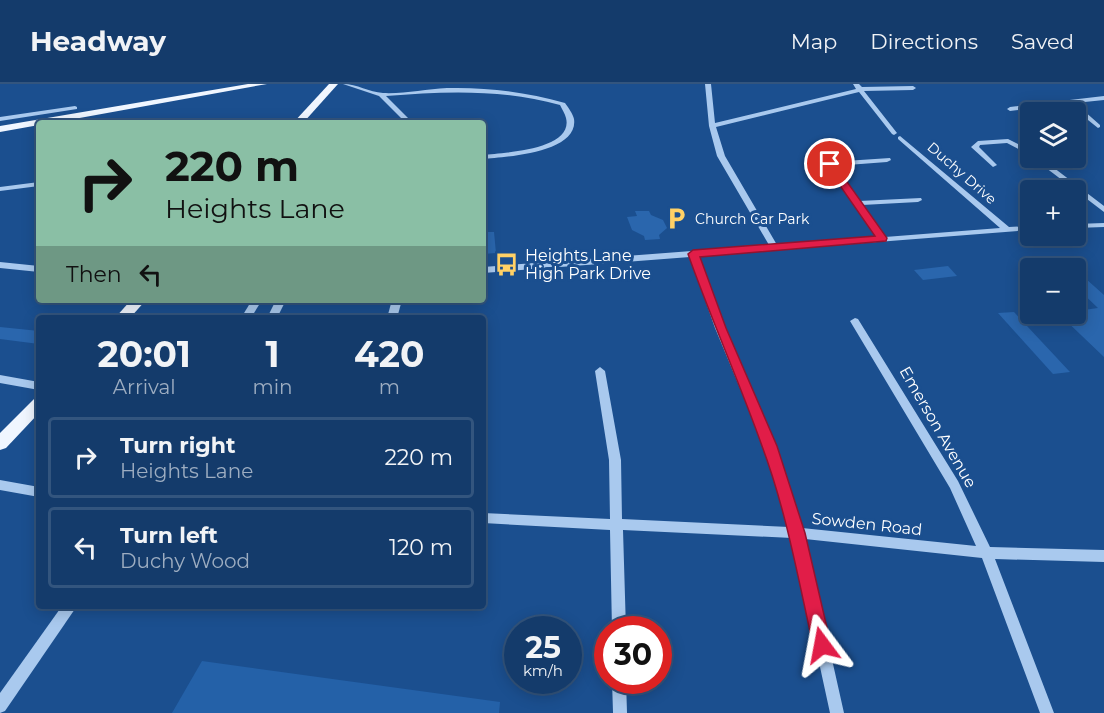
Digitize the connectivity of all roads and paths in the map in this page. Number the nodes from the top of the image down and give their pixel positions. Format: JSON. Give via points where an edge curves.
{"nodes":[{"id":1,"x":263,"y":84,"type":"edge"},
{"id":2,"x":334,"y":84,"type":"edge"},
{"id":3,"x":346,"y":84,"type":"edge"},
{"id":4,"x":708,"y":84,"type":"edge"},
{"id":5,"x":858,"y":88,"type":"edge"},
{"id":6,"x":913,"y":88,"type":"dead end"},
{"id":7,"x":381,"y":95,"type":"junction"},
{"id":8,"x":1104,"y":98,"type":"edge"},
{"id":9,"x":1069,"y":102,"type":"edge"},
{"id":10,"x":1020,"y":108,"type":"edge"},
{"id":11,"x":1010,"y":109,"type":"dead end"},
{"id":12,"x":72,"y":116,"type":"edge"},
{"id":13,"x":1086,"y":116,"type":"edge"},
{"id":14,"x":0,"y":119,"type":"edge"},
{"id":15,"x":50,"y":120,"type":"edge"},
{"id":16,"x":301,"y":120,"type":"edge"},
{"id":17,"x":407,"y":120,"type":"edge"},
{"id":18,"x":36,"y":122,"type":"edge"},
{"id":19,"x":712,"y":126,"type":"junction"},
{"id":20,"x":1098,"y":126,"type":"dead end"},
{"id":21,"x":0,"y":129,"type":"edge"},
{"id":22,"x":1020,"y":148,"type":"edge"},
{"id":23,"x":486,"y":157,"type":"edge"},
{"id":24,"x":887,"y":160,"type":"dead end"},
{"id":25,"x":830,"y":164,"type":"junction"},
{"id":26,"x":815,"y":165,"type":"dead end"},
{"id":27,"x":993,"y":165,"type":"dead end"},
{"id":28,"x":1050,"y":168,"type":"edge"},
{"id":29,"x":36,"y":184,"type":"edge"},
{"id":30,"x":0,"y":189,"type":"edge"},
{"id":31,"x":918,"y":200,"type":"dead end"},
{"id":32,"x":857,"y":203,"type":"junction"},
{"id":33,"x":1104,"y":210,"type":"edge"},
{"id":34,"x":1104,"y":225,"type":"edge"},
{"id":35,"x":1086,"y":226,"type":"edge"},
{"id":36,"x":1020,"y":228,"type":"edge"},
{"id":37,"x":1006,"y":229,"type":"junction"},
{"id":38,"x":882,"y":238,"type":"junction"},
{"id":39,"x":774,"y":247,"type":"junction"},
{"id":40,"x":693,"y":254,"type":"junction"},
{"id":41,"x":0,"y":265,"type":"edge"},
{"id":42,"x":36,"y":269,"type":"edge"},
{"id":43,"x":486,"y":270,"type":"edge"},
{"id":44,"x":136,"y":303,"type":"edge"},
{"id":45,"x":125,"y":315,"type":"edge"},
{"id":46,"x":855,"y":321,"type":"dead end"},
{"id":47,"x":600,"y":371,"type":"dead end"},
{"id":48,"x":0,"y":380,"type":"edge"},
{"id":49,"x":36,"y":386,"type":"edge"},
{"id":50,"x":36,"y":406,"type":"edge"},
{"id":51,"x":0,"y":443,"type":"edge"},
{"id":52,"x":0,"y":485,"type":"edge"},
{"id":53,"x":36,"y":491,"type":"edge"},
{"id":54,"x":486,"y":518,"type":"edge"},
{"id":55,"x":618,"y":523,"type":"junction"},
{"id":56,"x":797,"y":533,"type":"junction"},
{"id":57,"x":986,"y":553,"type":"junction"},
{"id":58,"x":1104,"y":556,"type":"edge"},
{"id":59,"x":68,"y":609,"type":"edge"},
{"id":60,"x":619,"y":616,"type":"edge"},
{"id":61,"x":620,"y":694,"type":"edge"},
{"id":62,"x":0,"y":706,"type":"edge"},
{"id":63,"x":620,"y":713,"type":"edge"},
{"id":64,"x":837,"y":713,"type":"edge"},
{"id":65,"x":1047,"y":713,"type":"edge"}],
"edges":[{"from":1,"to":12,"type":"main road"},
{"from":2,"to":16,"type":"main road"},
{"from":3,"to":7,"type":"street"},
{"from":4,"to":19,"type":"street"},
{"from":5,"to":6,"type":"street"},
{"from":5,"to":19,"type":"street"},
{"from":5,"to":37,"type":"street","name":"Duchy Drive","via":[[897,136]]},
{"from":7,"to":17,"type":"street"},
{"from":7,"to":23,"type":"street","via":[[443,91],[516,93],[563,104],[568,112],[570,131],[558,143]]},
{"from":8,"to":9,"type":"street"},
{"from":10,"to":11,"type":"street"},
{"from":12,"to":14,"type":"street"},
{"from":12,"to":15,"type":"main road"},
{"from":13,"to":20,"type":"street"},
{"from":18,"to":21,"type":"main road"},
{"from":19,"to":39,"type":"street","via":[[721,156]]},
{"from":22,"to":27,"type":"street","via":[[1008,141],[978,143],[975,147]]},
{"from":24,"to":25,"type":"street"},
{"from":25,"to":26,"type":"street"},
{"from":25,"to":32,"type":"street"},
{"from":28,"to":33,"type":"street"},
{"from":29,"to":30,"type":"street"},
{"from":31,"to":32,"type":"street"},
{"from":32,"to":38,"type":"street"},
{"from":34,"to":35,"type":"street"},
{"from":36,"to":37,"type":"street"},
{"from":37,"to":38,"type":"street"},
{"from":38,"to":39,"type":"street"},
{"from":39,"to":40,"type":"street"},
{"from":40,"to":43,"type":"street"},
{"from":40,"to":56,"type":"street","via":[[770,446]]},
{"from":41,"to":42,"type":"street"},
{"from":44,"to":45,"type":"main road"},
{"from":46,"to":57,"type":"street","name":"Emerson Avenue","via":[[954,485]]},
{"from":47,"to":55,"type":"street","via":[[615,460]]},
{"from":48,"to":49,"type":"street"},
{"from":50,"to":51,"type":"main road"},
{"from":52,"to":53,"type":"street"},
{"from":54,"to":55,"type":"street","name":"Sowden Road"},
{"from":55,"to":56,"type":"street","name":"Sowden Road"},
{"from":55,"to":60,"type":"street"},
{"from":56,"to":57,"type":"street","name":"Sowden Road"},
{"from":56,"to":64,"type":"street"},
{"from":57,"to":58,"type":"street","name":"Sowden Road"},
{"from":57,"to":65,"type":"street","name":"Emerson Avenue"},
{"from":59,"to":62,"type":"street"},
{"from":61,"to":63,"type":"street"}]}
